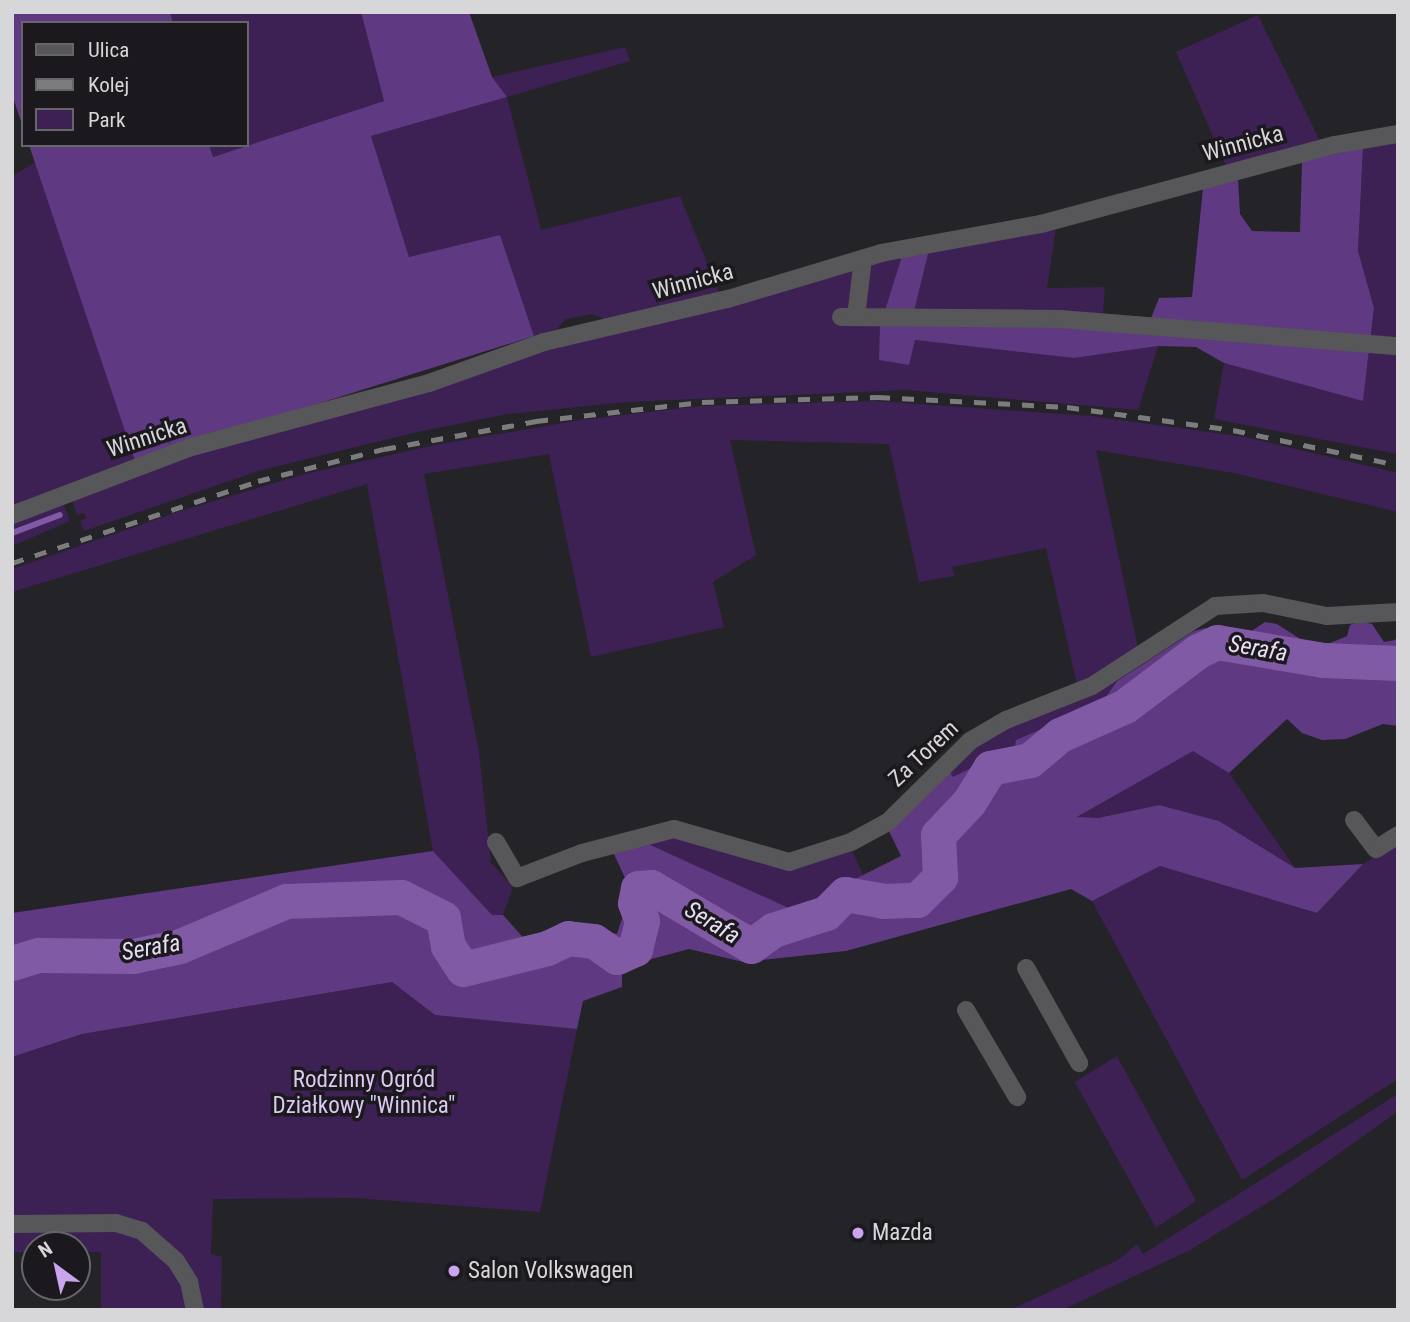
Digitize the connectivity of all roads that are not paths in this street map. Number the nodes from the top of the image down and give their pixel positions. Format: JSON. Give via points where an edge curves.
{"nodes":[{"id":1,"x":1398,"y":134,"type":"edge"},
{"id":2,"x":863,"y":258,"type":"junction"},
{"id":3,"x":1398,"y":346,"type":"edge"},
{"id":4,"x":12,"y":515,"type":"edge"},
{"id":5,"x":1398,"y":612,"type":"edge"},
{"id":6,"x":1354,"y":820,"type":"dead end"},
{"id":7,"x":1398,"y":835,"type":"edge"},
{"id":8,"x":496,"y":842,"type":"dead end"},
{"id":9,"x":1026,"y":968,"type":"dead end"},
{"id":10,"x":966,"y":1010,"type":"dead end"},
{"id":11,"x":1079,"y":1063,"type":"dead end"},
{"id":12,"x":1017,"y":1097,"type":"dead end"},
{"id":13,"x":12,"y":1224,"type":"edge"},
{"id":14,"x":195,"y":1310,"type":"edge"}],
"edges":[{"from":1,"to":2,"type":"street","name":"Winnicka","via":[[1335,145],[1041,224]]},
{"from":2,"to":3,"type":"street","via":[[849,317],[1060,319]]},
{"from":2,"to":4,"type":"street","name":"Winnicka","via":[[661,317],[544,342],[416,387],[188,448]]},
{"from":5,"to":8,"type":"street","name":"Za Torem","via":[[1327,616],[1263,603],[1215,606],[1092,686],[1006,720],[970,741],[888,822],[852,842],[789,862],[674,830],[582,853],[517,878]]},
{"from":6,"to":7,"type":"street","via":[[1376,849]]},
{"from":9,"to":11,"type":"street"},
{"from":10,"to":12,"type":"street"},
{"from":13,"to":14,"type":"street","via":[[116,1223],[142,1231],[176,1261],[189,1282]]}]}
